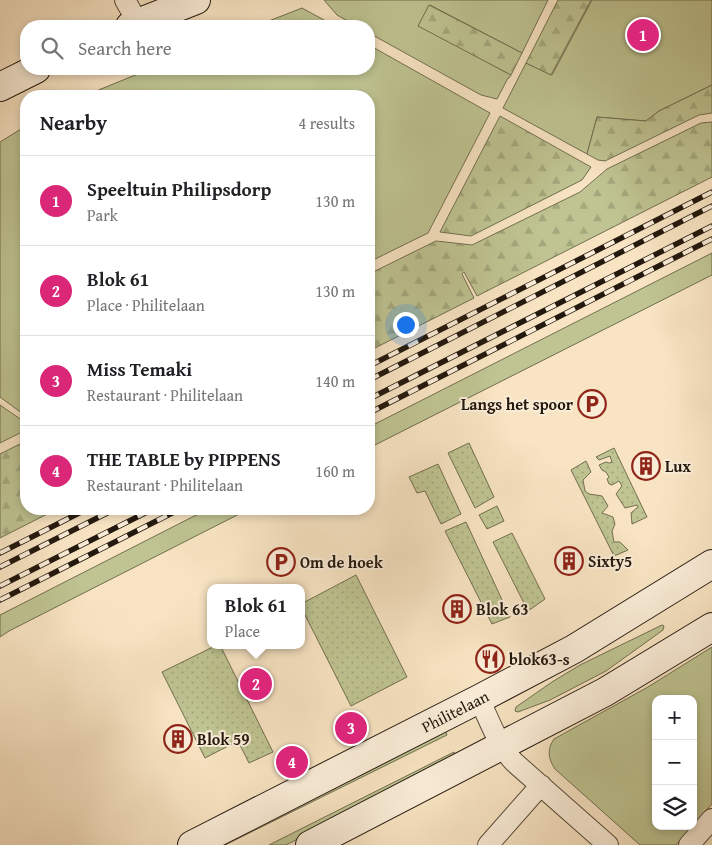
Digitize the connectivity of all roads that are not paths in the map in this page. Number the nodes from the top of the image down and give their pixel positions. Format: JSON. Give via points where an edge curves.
{"nodes":[{"id":1,"x":196,"y":0,"type":"edge"},
{"id":2,"x":131,"y":16,"type":"edge"},
{"id":3,"x":24,"y":75,"type":"edge"},
{"id":4,"x":0,"y":87,"type":"edge"},
{"id":5,"x":712,"y":564,"type":"edge"},
{"id":6,"x":712,"y":627,"type":"edge"},
{"id":7,"x":479,"y":699,"type":"junction"},
{"id":8,"x":501,"y":746,"type":"junction"},
{"id":9,"x":541,"y":786,"type":"junction"},
{"id":10,"x":712,"y":819,"type":"edge"},
{"id":11,"x":192,"y":845,"type":"edge"},
{"id":12,"x":310,"y":845,"type":"edge"},
{"id":13,"x":488,"y":845,"type":"edge"},
{"id":14,"x":608,"y":845,"type":"edge"},
{"id":15,"x":689,"y":845,"type":"edge"}],
"edges":[{"from":1,"to":2,"type":"street"},
{"from":3,"to":4,"type":"street"},
{"from":5,"to":7,"type":"street","name":"Philitelaan","via":[[574,649]]},
{"from":6,"to":8,"type":"street","via":[[605,692]]},
{"from":7,"to":8,"type":"street"},
{"from":7,"to":11,"type":"street","name":"Philitelaan"},
{"from":8,"to":9,"type":"street"},
{"from":8,"to":12,"type":"street"},
{"from":9,"to":13,"type":"street"},
{"from":9,"to":14,"type":"street"},
{"from":10,"to":15,"type":"street"}]}
